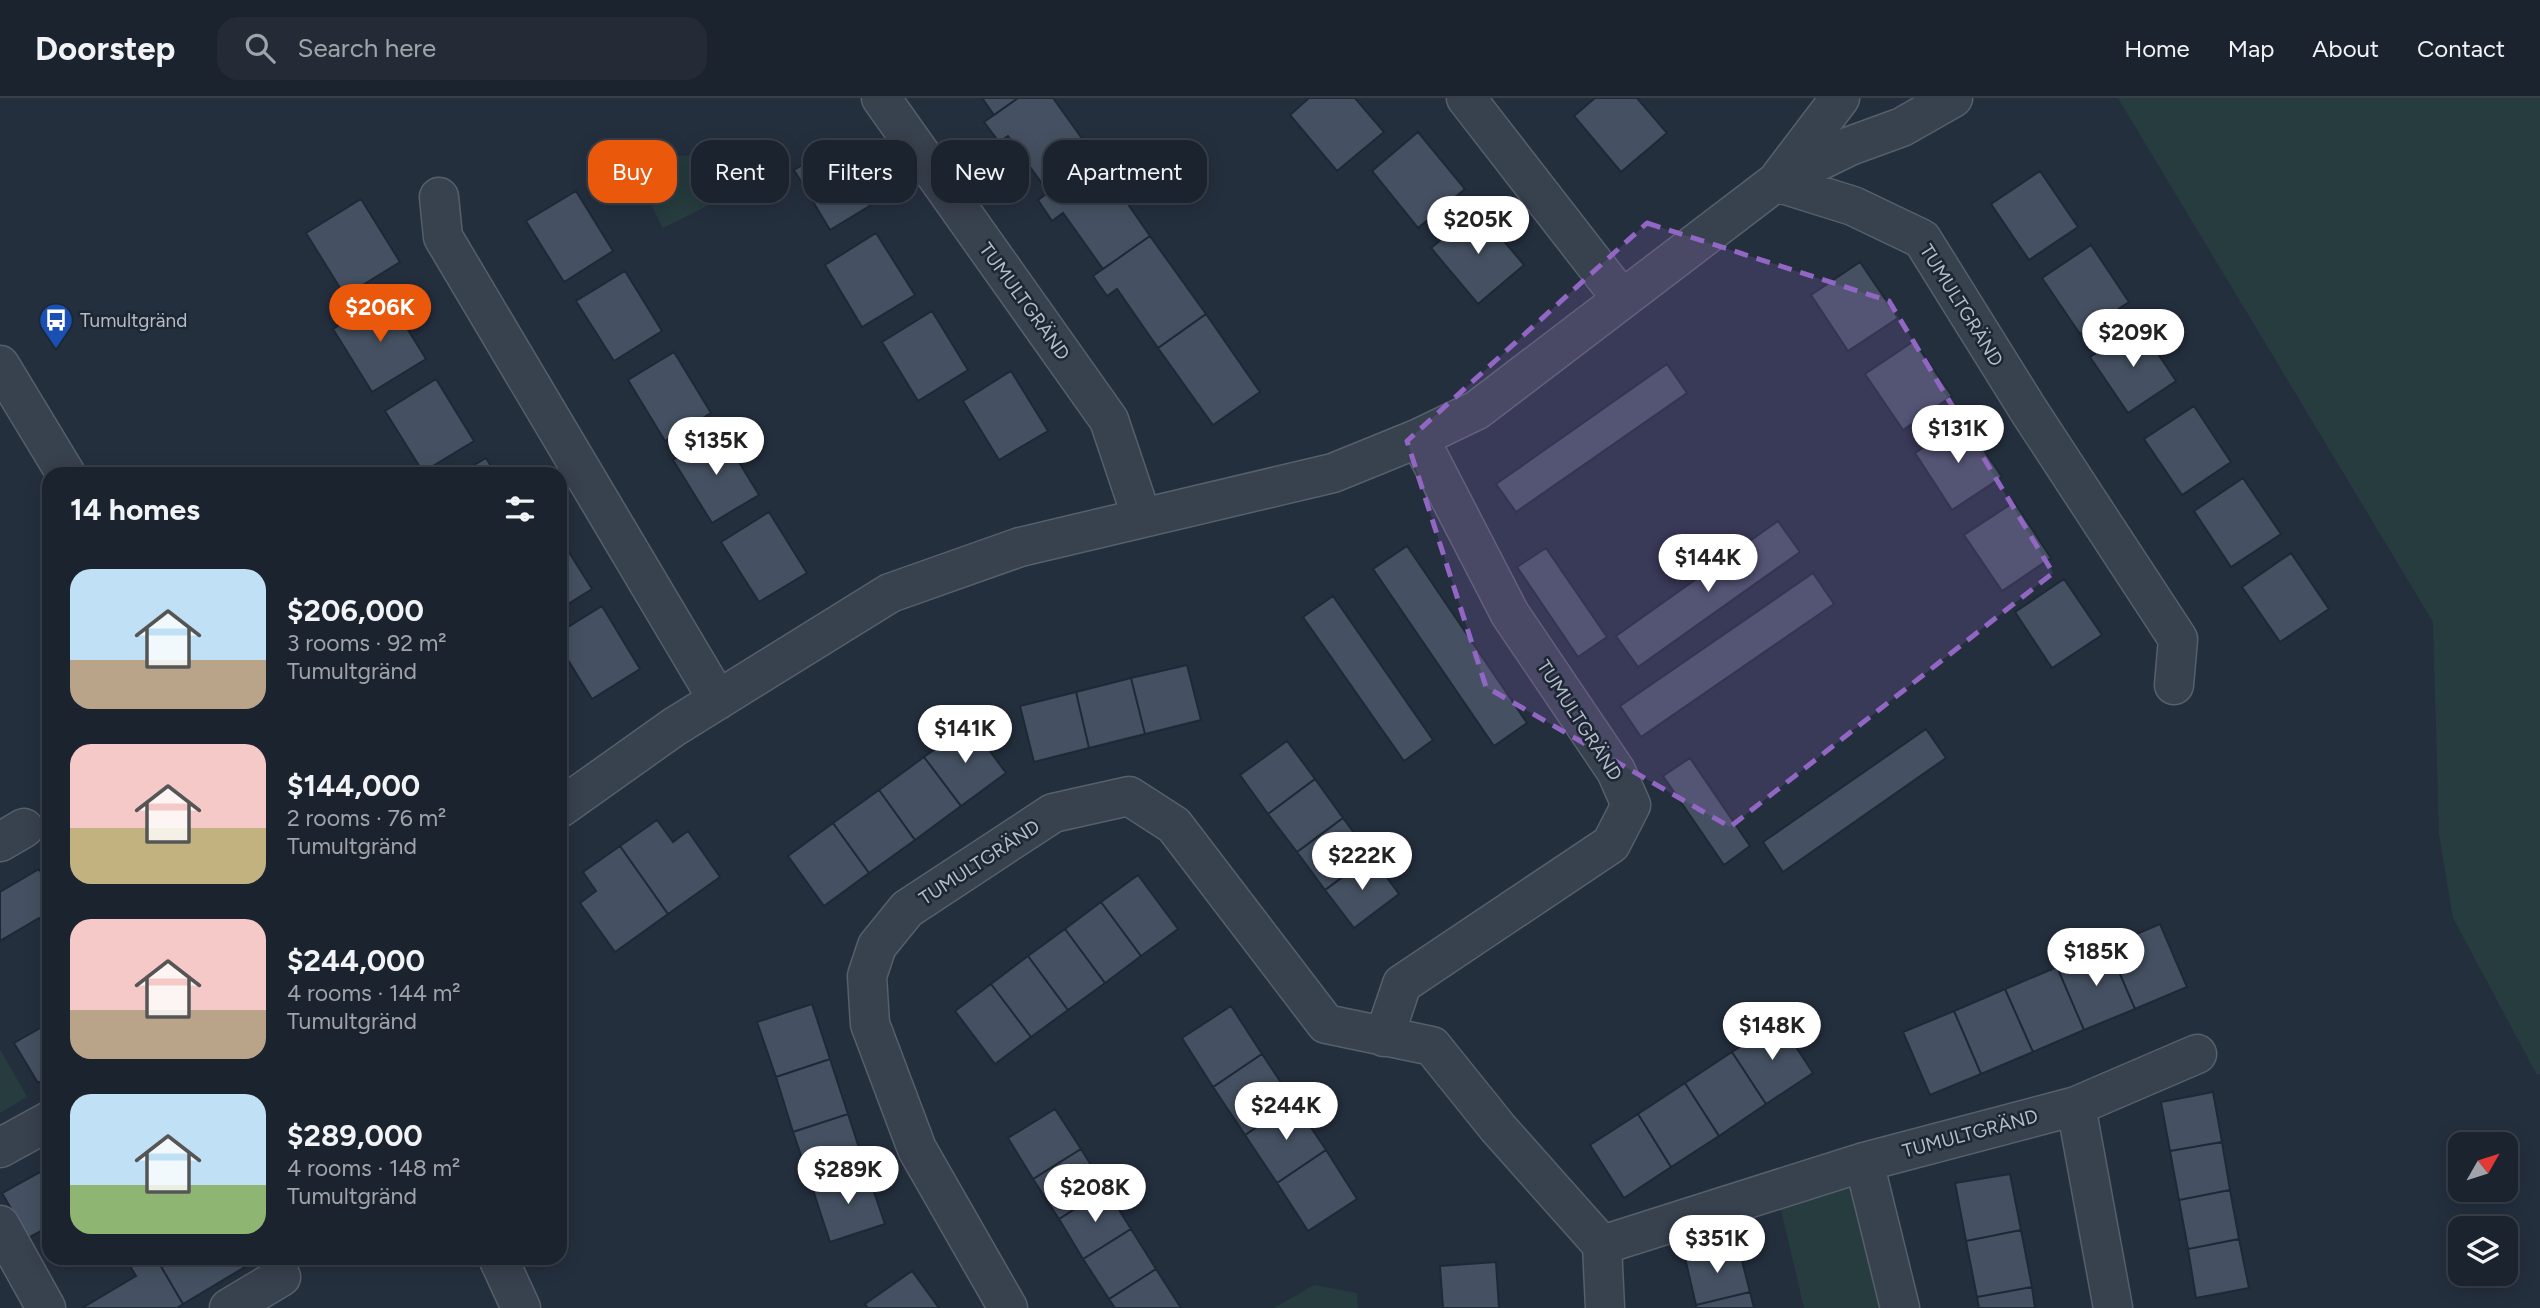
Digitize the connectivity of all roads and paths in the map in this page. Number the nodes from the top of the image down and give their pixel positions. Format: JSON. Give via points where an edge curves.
{"nodes":[{"id":1,"x":881,"y":98,"type":"edge"},
{"id":2,"x":1466,"y":98,"type":"edge"},
{"id":3,"x":1840,"y":98,"type":"edge"},
{"id":4,"x":1953,"y":98,"type":"edge"},
{"id":5,"x":1776,"y":181,"type":"junction"},
{"id":6,"x":439,"y":197,"type":"dead end"},
{"id":7,"x":1622,"y":299,"type":"junction"},
{"id":8,"x":0,"y":365,"type":"edge"},
{"id":9,"x":1419,"y":438,"type":"junction"},
{"id":10,"x":62,"y":467,"type":"edge"},
{"id":11,"x":1142,"y":518,"type":"junction"},
{"id":12,"x":2174,"y":685,"type":"dead end"},
{"id":13,"x":718,"y":700,"type":"junction"},
{"id":14,"x":567,"y":803,"type":"edge"},
{"id":15,"x":1384,"y":1037,"type":"junction"},
{"id":16,"x":2197,"y":1054,"type":"dead end"},
{"id":17,"x":2076,"y":1106,"type":"junction"},
{"id":18,"x":42,"y":1125,"type":"edge"},
{"id":19,"x":0,"y":1148,"type":"edge"},
{"id":20,"x":1864,"y":1162,"type":"junction"},
{"id":21,"x":0,"y":1225,"type":"edge"},
{"id":22,"x":1602,"y":1245,"type":"junction"},
{"id":23,"x":501,"y":1265,"type":"edge"},
{"id":24,"x":281,"y":1277,"type":"dead end"},
{"id":25,"x":46,"y":1308,"type":"edge"},
{"id":26,"x":229,"y":1308,"type":"edge"},
{"id":27,"x":521,"y":1308,"type":"edge"},
{"id":28,"x":1008,"y":1308,"type":"edge"},
{"id":29,"x":1605,"y":1308,"type":"edge"},
{"id":30,"x":1900,"y":1308,"type":"edge"},
{"id":31,"x":2113,"y":1308,"type":"edge"}],
"edges":[{"from":1,"to":11,"type":"street","name":"TUMULTGRÄND","via":[[1110,420]]},
{"from":2,"to":7,"type":"street"},
{"from":3,"to":5,"type":"street"},
{"from":4,"to":5,"type":"street","via":[[1902,127]]},
{"from":5,"to":7,"type":"street"},
{"from":5,"to":12,"type":"street","name":"TUMULTGRÄND","via":[[1853,206],[1922,239],[2178,639]]},
{"from":6,"to":13,"type":"street","via":[[443,237]]},
{"from":7,"to":9,"type":"street","via":[[1477,410]]},
{"from":8,"to":10,"type":"street"},
{"from":9,"to":11,"type":"street","via":[[1333,473]]},
{"from":9,"to":15,"type":"street","name":"TUMULTGRÄND","via":[[1510,614],[1616,771],[1631,805],[1611,844],[1402,984]]},
{"from":11,"to":13,"type":"street","via":[[1020,547],[890,593]]},
{"from":13,"to":14,"type":"street"},
{"from":15,"to":22,"type":"street","name":"TUMULTGRÄND","via":[[1432,1046]]},
{"from":15,"to":28,"type":"street","name":"TUMULTGRÄND","via":[[1326,1024],[1174,825],[1129,796],[1053,813],[907,909],[877,946],[867,976],[870,1024],[917,1149]]},
{"from":16,"to":17,"type":"street","name":"TUMULTGRÄND"},
{"from":17,"to":20,"type":"street","name":"TUMULTGRÄND"},
{"from":17,"to":31,"type":"street"},
{"from":18,"to":19,"type":"street"},
{"from":20,"to":22,"type":"street","name":"TUMULTGRÄND"},
{"from":20,"to":30,"type":"street"},
{"from":21,"to":25,"type":"street"},
{"from":22,"to":29,"type":"street"},
{"from":23,"to":27,"type":"street"},
{"from":24,"to":26,"type":"street"}]}
